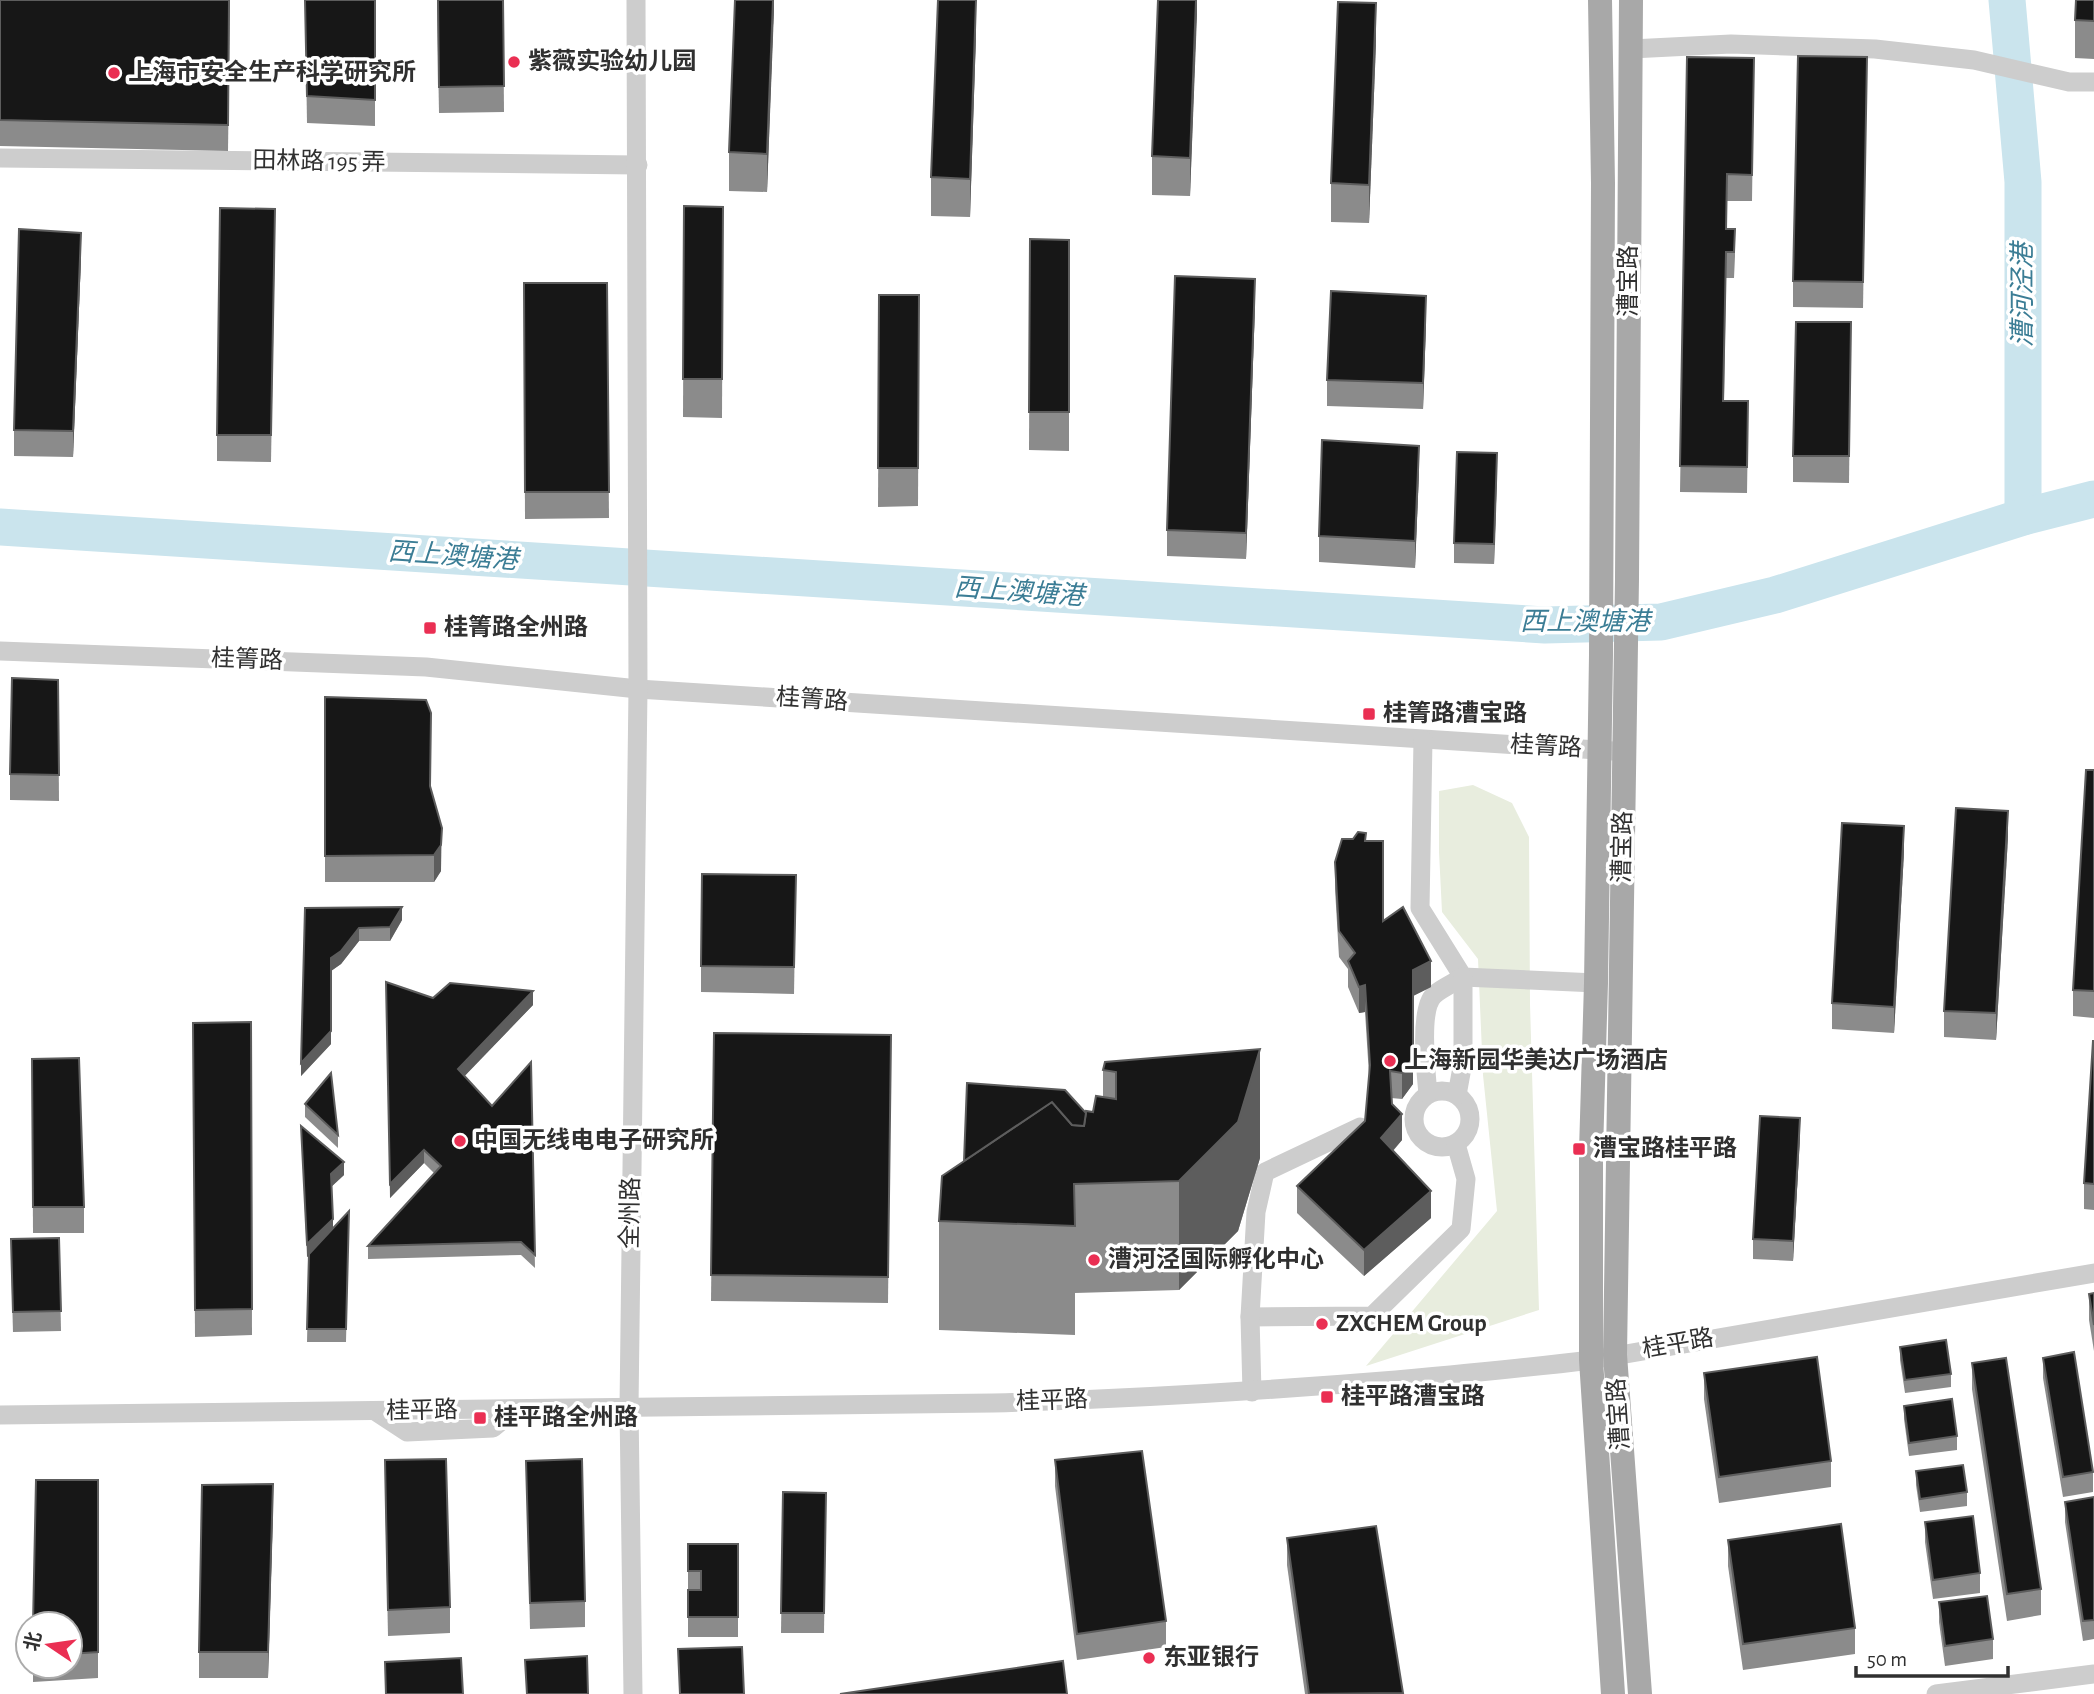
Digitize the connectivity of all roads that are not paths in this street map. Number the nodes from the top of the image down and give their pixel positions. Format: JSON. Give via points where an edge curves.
{"nodes":[{"id":1,"x":636,"y":0,"type":"edge"},
{"id":2,"x":1600,"y":0,"type":"edge"},
{"id":3,"x":1631,"y":0,"type":"edge"},
{"id":4,"x":1631,"y":49,"type":"junction"},
{"id":5,"x":2094,"y":82,"type":"edge"},
{"id":6,"x":0,"y":159,"type":"edge"},
{"id":7,"x":638,"y":164,"type":"junction"},
{"id":8,"x":0,"y":651,"type":"edge"},
{"id":9,"x":638,"y":689,"type":"junction"},
{"id":10,"x":1423,"y":740,"type":"junction"},
{"id":11,"x":1600,"y":750,"type":"junction"},
{"id":12,"x":1624,"y":752,"type":"junction"},
{"id":13,"x":1463,"y":977,"type":"junction"},
{"id":14,"x":1596,"y":983,"type":"junction"},
{"id":15,"x":1428,"y":1094,"type":"junction"},
{"id":16,"x":1457,"y":1094,"type":"junction"},
{"id":17,"x":1360,"y":1127,"type":"edge"},
{"id":18,"x":1456,"y":1144,"type":"junction"},
{"id":19,"x":2094,"y":1273,"type":"edge"},
{"id":20,"x":1250,"y":1317,"type":"junction"},
{"id":21,"x":1603,"y":1357,"type":"junction"},
{"id":22,"x":1252,"y":1392,"type":"junction"},
{"id":23,"x":629,"y":1408,"type":"junction"},
{"id":24,"x":0,"y":1415,"type":"edge"},
{"id":25,"x":2094,"y":1674,"type":"edge"},
{"id":26,"x":634,"y":1694,"type":"edge"},
{"id":27,"x":1613,"y":1694,"type":"edge"},
{"id":28,"x":1640,"y":1694,"type":"edge"},
{"id":29,"x":1936,"y":1694,"type":"edge"}],
"edges":[{"from":1,"to":7,"type":"street","name":"全州路"},
{"from":2,"to":11,"type":"main road","name":"漕宝路"},
{"from":3,"to":4,"type":"main road","name":"漕宝路"},
{"from":4,"to":5,"type":"street","via":[[1731,44],[1875,49],[1974,60],[2069,82]]},
{"from":4,"to":12,"type":"main road","name":"漕宝路"},
{"from":6,"to":7,"type":"street","name":"田林路 195 弄"},
{"from":7,"to":9,"type":"street","name":"全州路"},
{"from":8,"to":9,"type":"street","name":"桂箐路","via":[[426,667]]},
{"from":9,"to":10,"type":"street","name":"桂箐路"},
{"from":9,"to":23,"type":"street","name":"全州路"},
{"from":10,"to":11,"type":"street","name":"桂箐路"},
{"from":10,"to":13,"type":"street","via":[[1420,908]]},
{"from":11,"to":12,"type":"street","name":"桂箐路"},
{"from":11,"to":14,"type":"main road","name":"漕宝路"},
{"from":12,"to":21,"type":"main road","name":"漕宝路"},
{"from":13,"to":14,"type":"street"},
{"from":13,"to":15,"type":"street","via":[[1433,996],[1425,1010]]},
{"from":13,"to":16,"type":"street","via":[[1463,1062]]},
{"from":14,"to":21,"type":"main road","name":"漕宝路","via":[[1591,1150]]},
{"from":15,"to":16,"type":"street","via":[[1443,1090]]},
{"from":15,"to":18,"type":"street","via":[[1406,1120],[1428,1144],[1442,1148]]},
{"from":16,"to":18,"type":"street","via":[[1471,1119],[1467,1134]]},
{"from":17,"to":20,"type":"street","via":[[1265,1172],[1256,1212]]},
{"from":18,"to":20,"type":"street","via":[[1466,1179],[1461,1229],[1373,1316]]},
{"from":19,"to":21,"type":"street","name":"桂平路"},
{"from":20,"to":22,"type":"street"},
{"from":21,"to":22,"type":"street","name":"桂平路","via":[[1529,1368]]},
{"from":21,"to":27,"type":"main road","name":"漕宝路"},
{"from":21,"to":28,"type":"main road","name":"漕宝路"},
{"from":22,"to":23,"type":"street","name":"桂平路","via":[[993,1404]]},
{"from":23,"to":24,"type":"street","name":"桂平路"},
{"from":23,"to":26,"type":"street","name":"全州路"},
{"from":25,"to":29,"type":"street"}]}
